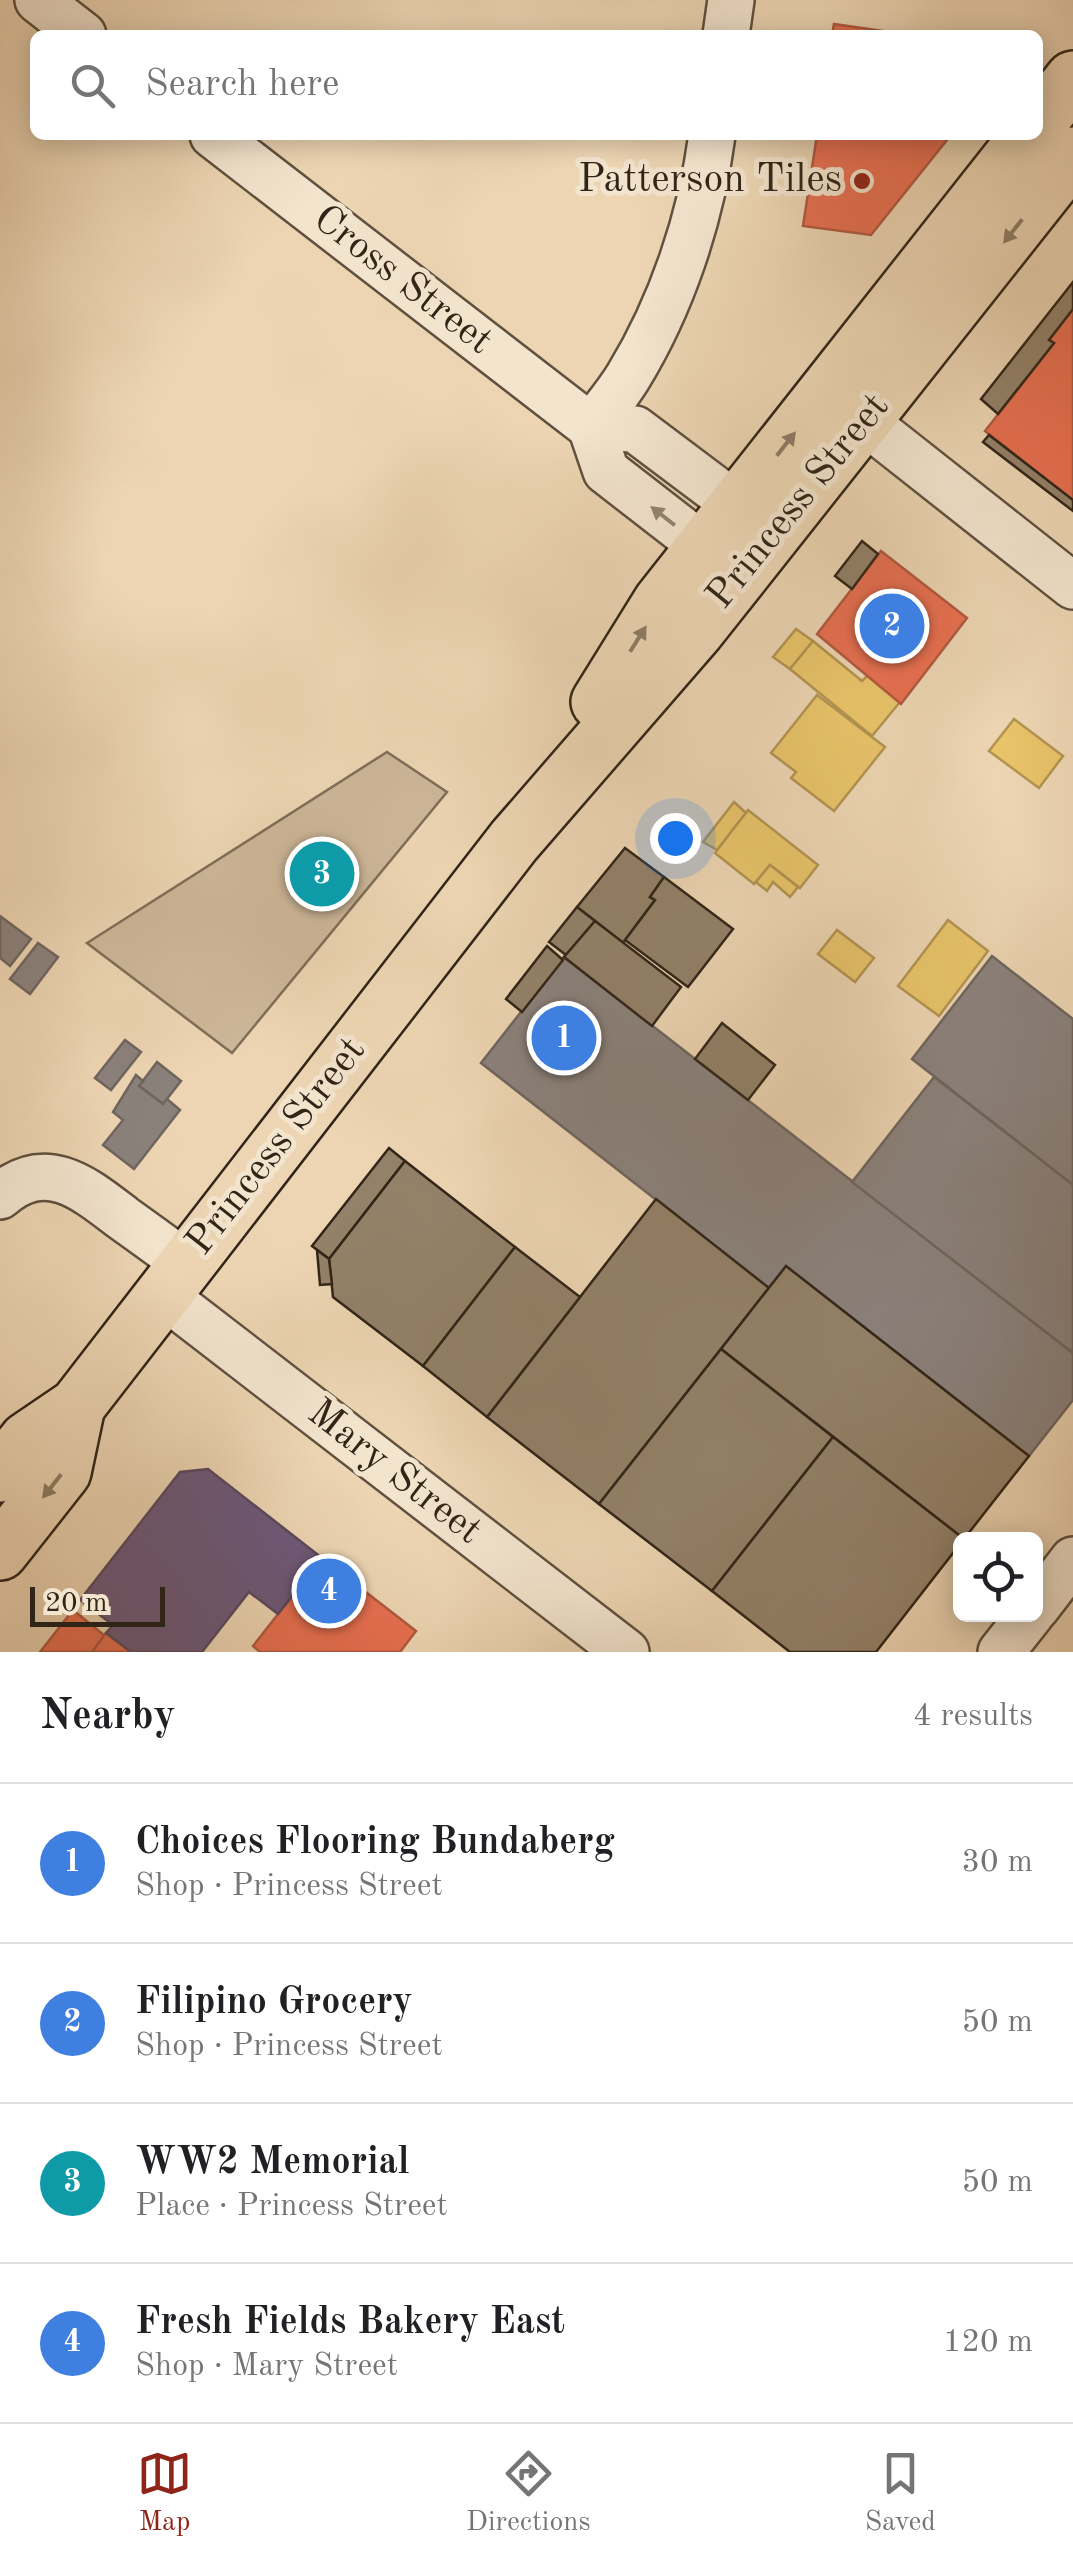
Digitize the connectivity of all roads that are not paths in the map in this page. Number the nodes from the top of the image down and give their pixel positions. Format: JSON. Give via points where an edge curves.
{"nodes":[{"id":1,"x":38,"y":0,"type":"edge"},
{"id":2,"x":731,"y":0,"type":"edge"},
{"id":3,"x":77,"y":30,"type":"edge"},
{"id":4,"x":727,"y":30,"type":"edge"},
{"id":5,"x":1073,"y":79,"type":"edge"},
{"id":6,"x":1043,"y":118,"type":"edge"},
{"id":7,"x":218,"y":140,"type":"edge"},
{"id":8,"x":711,"y":140,"type":"edge"},
{"id":9,"x":1025,"y":140,"type":"edge"},
{"id":10,"x":1073,"y":155,"type":"edge"},
{"id":11,"x":864,"y":421,"type":"junction"},
{"id":12,"x":590,"y":428,"type":"junction"},
{"id":13,"x":739,"y":540,"type":"junction"},
{"id":14,"x":1073,"y":586,"type":"edge"},
{"id":15,"x":0,"y":1196,"type":"edge"},
{"id":16,"x":174,"y":1279,"type":"junction"},
{"id":17,"x":77,"y":1406,"type":"junction"},
{"id":18,"x":0,"y":1474,"type":"edge"},
{"id":19,"x":0,"y":1552,"type":"edge"},
{"id":20,"x":1073,"y":1560,"type":"edge"},
{"id":21,"x":1043,"y":1599,"type":"edge"},
{"id":22,"x":1025,"y":1622,"type":"edge"},
{"id":23,"x":626,"y":1652,"type":"edge"},
{"id":24,"x":1001,"y":1652,"type":"edge"}],
"edges":[{"from":1,"to":3,"type":"street"},
{"from":2,"to":4,"type":"street"},
{"from":5,"to":6,"type":"main road"},
{"from":7,"to":12,"type":"street","name":"Cross Street"},
{"from":8,"to":12,"type":"street","via":[[695,222],[672,284],[627,378]]},
{"from":13,"to":9,"type":"main road","name":"Princess Street","one_way":true},
{"from":10,"to":11,"type":"main road","name":"Princess Street","one_way":true},
{"from":11,"to":13,"type":"main road","name":"Princess Street"},
{"from":11,"to":14,"type":"street"},
{"from":12,"to":13,"type":"street","name":"Cross Street","via":[[606,471]]},
{"from":13,"to":16,"type":"main road","name":"Princess Street","via":[[661,602],[514,841]]},
{"from":15,"to":16,"type":"street","name":"Mary Street","via":[[44,1177],[81,1186]]},
{"from":16,"to":17,"type":"main road","name":"Princess Street"},
{"from":16,"to":23,"type":"street","name":"Mary Street"},
{"from":17,"to":18,"type":"main road","name":"Princess Street","via":[[26,1440]]},
{"from":17,"to":19,"type":"main road","name":"Princess Street","one_way":true,"via":[[63,1472]]},
{"from":20,"to":21,"type":"street"},
{"from":22,"to":24,"type":"street"}]}
